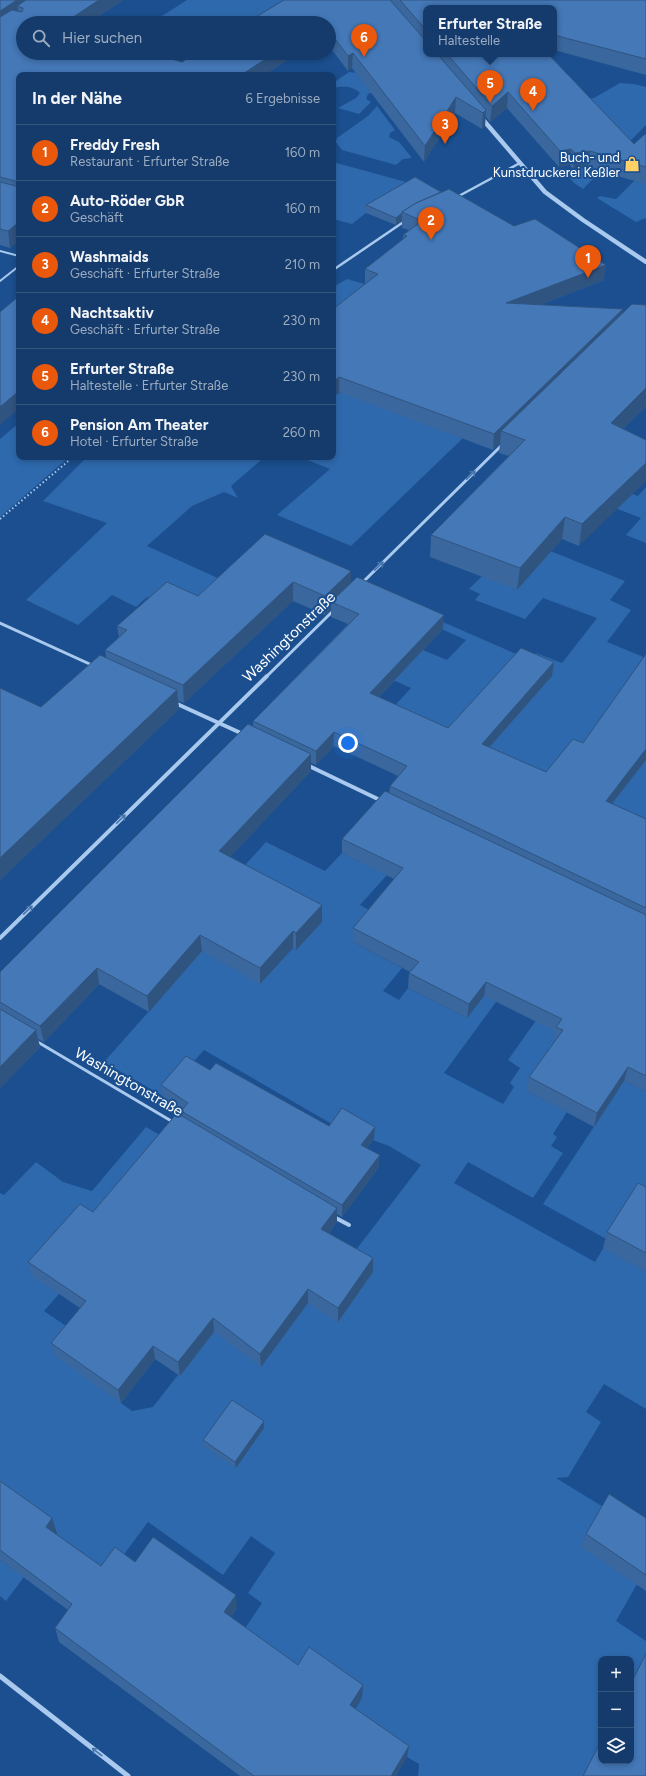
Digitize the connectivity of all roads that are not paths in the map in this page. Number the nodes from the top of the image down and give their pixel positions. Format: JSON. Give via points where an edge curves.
{"nodes":[{"id":1,"x":477,"y":112,"type":"edge"},
{"id":2,"x":520,"y":163,"type":"junction"},
{"id":3,"x":454,"y":199,"type":"edge"},
{"id":4,"x":408,"y":220,"type":"edge"},
{"id":5,"x":0,"y":251,"type":"edge"},
{"id":6,"x":16,"y":255,"type":"edge"},
{"id":7,"x":646,"y":262,"type":"edge"},
{"id":8,"x":16,"y":268,"type":"edge"},
{"id":9,"x":336,"y":268,"type":"edge"},
{"id":10,"x":0,"y":281,"type":"edge"},
{"id":11,"x":503,"y":444,"type":"edge"},
{"id":12,"x":361,"y":584,"type":"edge"},
{"id":13,"x":338,"y":606,"type":"edge"},
{"id":14,"x":0,"y":623,"type":"edge"},
{"id":15,"x":100,"y":668,"type":"edge"},
{"id":16,"x":171,"y":701,"type":"edge"},
{"id":17,"x":219,"y":723,"type":"junction"},
{"id":18,"x":244,"y":735,"type":"edge"},
{"id":19,"x":301,"y":762,"type":"edge"},
{"id":20,"x":388,"y":803,"type":"edge"},
{"id":21,"x":0,"y":938,"type":"edge"},
{"id":22,"x":34,"y":1040,"type":"edge"},
{"id":23,"x":178,"y":1125,"type":"edge"},
{"id":24,"x":329,"y":1213,"type":"edge"},
{"id":25,"x":349,"y":1225,"type":"dead end"},
{"id":26,"x":0,"y":1676,"type":"edge"},
{"id":27,"x":128,"y":1776,"type":"edge"}],
"edges":[{"from":1,"to":2,"type":"street"},
{"from":2,"to":3,"type":"street"},
{"from":2,"to":7,"type":"street","via":[[545,192]]},
{"from":4,"to":9,"type":"street"},
{"from":5,"to":6,"type":"lane"},
{"from":8,"to":10,"type":"lane"},
{"from":12,"to":11,"type":"street","one_way":true},
{"from":13,"to":17,"type":"street","name":"Washingtonstraße"},
{"from":14,"to":15,"type":"street"},
{"from":16,"to":17,"type":"street"},
{"from":17,"to":18,"type":"street"},
{"from":21,"to":17,"type":"street","name":"Washingtonstraße","one_way":true},
{"from":19,"to":20,"type":"street"},
{"from":22,"to":23,"type":"lane","name":"Washingtonstraße"},
{"from":24,"to":25,"type":"lane"},
{"from":27,"to":26,"type":"street","one_way":true}]}
